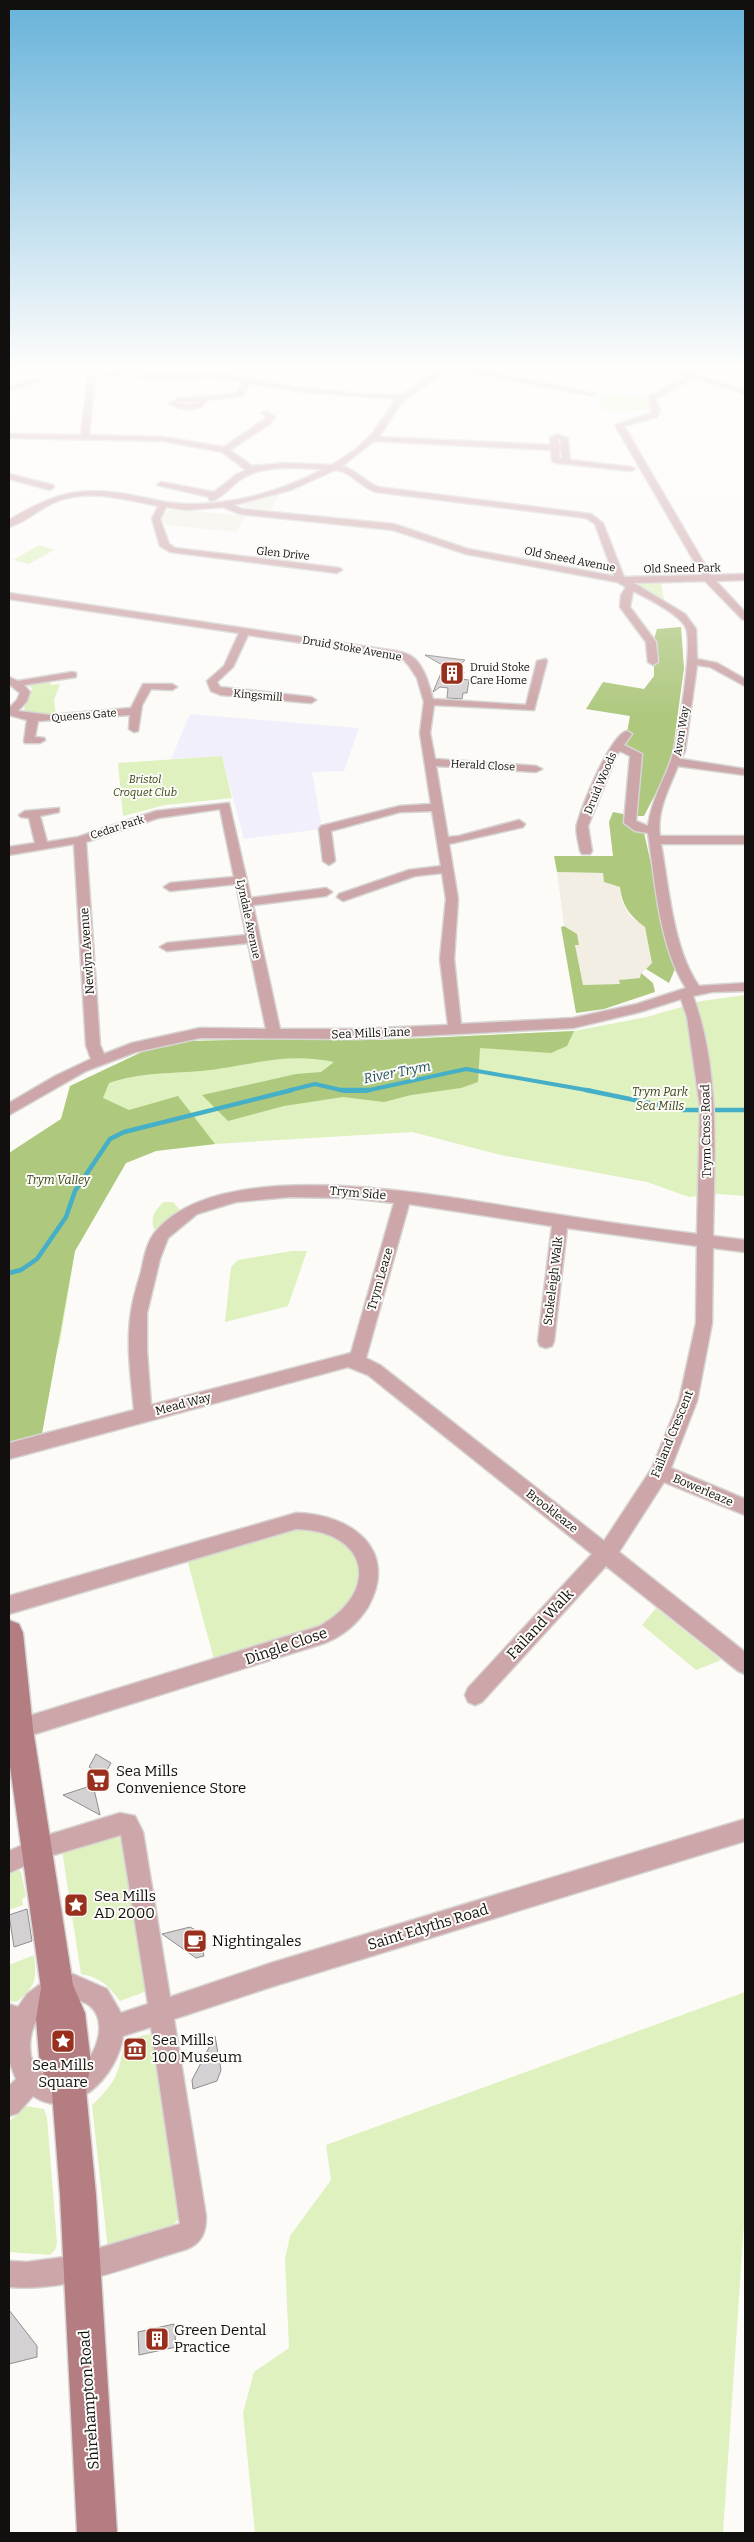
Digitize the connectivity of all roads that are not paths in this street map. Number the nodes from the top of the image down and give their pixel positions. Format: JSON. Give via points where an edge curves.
{"nodes":[{"id":1,"x":32,"y":483,"type":"edge"},
{"id":2,"x":234,"y":483,"type":"edge"},
{"id":3,"x":299,"y":483,"type":"edge"},
{"id":4,"x":363,"y":483,"type":"edge"},
{"id":5,"x":653,"y":483,"type":"edge"},
{"id":6,"x":161,"y":485,"type":"dead end"},
{"id":7,"x":50,"y":487,"type":"dead end"},
{"id":8,"x":224,"y":504,"type":"junction"},
{"id":9,"x":162,"y":505,"type":"junction"},
{"id":10,"x":9,"y":524,"type":"edge"},
{"id":11,"x":337,"y":570,"type":"dead end"},
{"id":12,"x":745,"y":577,"type":"edge"},
{"id":13,"x":708,"y":578,"type":"junction"},
{"id":14,"x":620,"y":580,"type":"junction"},
{"id":15,"x":632,"y":585,"type":"junction"},
{"id":16,"x":9,"y":596,"type":"edge"},
{"id":17,"x":745,"y":617,"type":"edge"},
{"id":18,"x":245,"y":631,"type":"junction"},
{"id":19,"x":542,"y":661,"type":"dead end"},
{"id":20,"x":692,"y":661,"type":"junction"},
{"id":21,"x":653,"y":662,"type":"dead end"},
{"id":22,"x":72,"y":675,"type":"dead end"},
{"id":23,"x":13,"y":682,"type":"edge"},
{"id":24,"x":745,"y":683,"type":"edge"},
{"id":25,"x":172,"y":687,"type":"dead end"},
{"id":26,"x":314,"y":700,"type":"dead end"},
{"id":27,"x":429,"y":702,"type":"junction"},
{"id":28,"x":136,"y":711,"type":"junction"},
{"id":29,"x":11,"y":716,"type":"edge"},
{"id":30,"x":33,"y":719,"type":"junction"},
{"id":31,"x":134,"y":728,"type":"dead end"},
{"id":32,"x":627,"y":734,"type":"dead end"},
{"id":33,"x":40,"y":740,"type":"dead end"},
{"id":34,"x":616,"y":745,"type":"junction"},
{"id":35,"x":430,"y":762,"type":"junction"},
{"id":36,"x":676,"y":762,"type":"junction"},
{"id":37,"x":536,"y":768,"type":"dead end"},
{"id":38,"x":745,"y":772,"type":"edge"},
{"id":39,"x":226,"y":805,"type":"joint"},
{"id":40,"x":436,"y":807,"type":"junction"},
{"id":41,"x":55,"y":810,"type":"dead end"},
{"id":42,"x":513,"y":829,"type":"dead end"},
{"id":43,"x":654,"y":835,"type":"junction"},
{"id":44,"x":80,"y":840,"type":"junction"},
{"id":45,"x":745,"y":840,"type":"edge"},
{"id":46,"x":442,"y":841,"type":"junction"},
{"id":47,"x":42,"y":846,"type":"junction"},
{"id":48,"x":9,"y":851,"type":"edge"},
{"id":49,"x":586,"y":851,"type":"dead end"},
{"id":50,"x":329,"y":861,"type":"dead end"},
{"id":51,"x":446,"y":869,"type":"junction"},
{"id":52,"x":241,"y":880,"type":"junction"},
{"id":53,"x":170,"y":887,"type":"dead end"},
{"id":54,"x":318,"y":890,"type":"dead end"},
{"id":55,"x":348,"y":893,"type":"dead end"},
{"id":56,"x":247,"y":902,"type":"junction"},
{"id":57,"x":253,"y":938,"type":"junction"},
{"id":58,"x":167,"y":947,"type":"dead end"},
{"id":59,"x":745,"y":987,"type":"edge"},
{"id":60,"x":686,"y":993,"type":"junction"},
{"id":61,"x":455,"y":1029,"type":"junction"},
{"id":62,"x":274,"y":1034,"type":"junction"},
{"id":63,"x":99,"y":1060,"type":"junction"},
{"id":64,"x":9,"y":1110,"type":"edge"},
{"id":65,"x":403,"y":1197,"type":"junction"},
{"id":66,"x":560,"y":1222,"type":"junction"},
{"id":67,"x":707,"y":1241,"type":"junction"},
{"id":68,"x":745,"y":1246,"type":"edge"},
{"id":69,"x":546,"y":1341,"type":"dead end"},
{"id":70,"x":357,"y":1361,"type":"junction"},
{"id":71,"x":143,"y":1415,"type":"junction"},
{"id":72,"x":9,"y":1451,"type":"edge"},
{"id":73,"x":660,"y":1472,"type":"junction"},
{"id":74,"x":745,"y":1507,"type":"edge"},
{"id":75,"x":605,"y":1554,"type":"junction"},
{"id":76,"x":9,"y":1604,"type":"edge"},
{"id":77,"x":9,"y":1633,"type":"edge"},
{"id":78,"x":745,"y":1664,"type":"edge"},
{"id":79,"x":475,"y":1695,"type":"dead end"},
{"id":80,"x":18,"y":1729,"type":"junction"},
{"id":81,"x":745,"y":1830,"type":"edge"},
{"id":82,"x":38,"y":1850,"type":"junction"},
{"id":83,"x":9,"y":1862,"type":"edge"},
{"id":84,"x":57,"y":1988,"type":"junction"},
{"id":85,"x":160,"y":2013,"type":"junction"},
{"id":86,"x":16,"y":2018,"type":"edge"},
{"id":87,"x":111,"y":2028,"type":"junction"},
{"id":88,"x":31,"y":2080,"type":"junction"},
{"id":89,"x":69,"y":2090,"type":"junction"},
{"id":90,"x":9,"y":2104,"type":"edge"},
{"id":91,"x":81,"y":2267,"type":"junction"},
{"id":92,"x":9,"y":2274,"type":"edge"},
{"id":93,"x":97,"y":2533,"type":"edge"}],
"edges":[{"from":1,"to":7,"type":"street"},
{"from":2,"to":6,"type":"street","via":[[213,496]]},
{"from":3,"to":8,"type":"street"},
{"from":4,"to":14,"type":"street","via":[[376,489],[588,516],[599,523]]},
{"from":5,"to":13,"type":"street"},
{"from":8,"to":9,"type":"street","via":[[195,507]]},
{"from":8,"to":14,"type":"street","name":"Old Sneed Avenue","via":[[246,512],[394,526],[466,551]]},
{"from":9,"to":10,"type":"street","via":[[98,492],[79,492],[56,498]]},
{"from":9,"to":11,"type":"street","name":"Glen Drive","via":[[156,518],[165,546],[173,550],[324,571]]},
{"from":12,"to":13,"type":"street","name":"Old Sneed Park"},
{"from":13,"to":14,"type":"street","name":"Old Sneed Park"},
{"from":13,"to":17,"type":"street"},
{"from":14,"to":15,"type":"street","name":"Avon Way"},
{"from":15,"to":20,"type":"street","name":"Avon Way","via":[[667,605],[686,621],[692,637]]},
{"from":15,"to":21,"type":"street","via":[[626,595],[625,607],[651,642]]},
{"from":16,"to":18,"type":"street","name":"Druid Stoke Avenue"},
{"from":18,"to":26,"type":"street","name":"Kingsmill","via":[[228,666],[212,681],[215,689]]},
{"from":18,"to":27,"type":"street","name":"Druid Stoke Avenue","via":[[401,655],[408,658],[422,678]]},
{"from":19,"to":27,"type":"street","via":[[530,708]]},
{"from":20,"to":24,"type":"street","via":[[712,665]]},
{"from":20,"to":36,"type":"street","name":"Avon Way"},
{"from":22,"to":23,"type":"street","name":"Queens Gate","via":[[55,680]]},
{"from":23,"to":29,"type":"street","name":"Queens Gate","via":[[25,692],[22,701],[11,711]]},
{"from":25,"to":28,"type":"street","name":"Queens Gate","via":[[147,686]]},
{"from":27,"to":35,"type":"street","name":"Druid Stoke Avenue","via":[[425,733]]},
{"from":28,"to":30,"type":"street","name":"Queens Gate"},
{"from":28,"to":31,"type":"street","name":"Queens Gate"},
{"from":29,"to":30,"type":"street","name":"Queens Gate"},
{"from":30,"to":33,"type":"street","via":[[29,741]]},
{"from":32,"to":34,"type":"street","name":"Druid Woods"},
{"from":34,"to":43,"type":"street","name":"Druid Woods","via":[[636,754],[630,823]]},
{"from":34,"to":49,"type":"street","name":"Druid Woods","via":[[582,826]]},
{"from":35,"to":37,"type":"street","name":"Herald Close"},
{"from":35,"to":40,"type":"street","name":"Druid Stoke Avenue"},
{"from":36,"to":38,"type":"street"},
{"from":36,"to":43,"type":"street","name":"Avon Way","via":[[656,806]]},
{"from":39,"to":44,"type":"street","name":"Cedar Park","via":[[156,815]]},
{"from":39,"to":52,"type":"street","name":"Lyndale Avenue"},
{"from":40,"to":46,"type":"street","name":"Druid Stoke Avenue"},
{"from":40,"to":50,"type":"street","via":[[400,809],[337,822],[325,829]]},
{"from":41,"to":47,"type":"street","via":[[29,815]]},
{"from":42,"to":46,"type":"street"},
{"from":43,"to":45,"type":"street"},
{"from":43,"to":60,"type":"street","name":"Avon Way","via":[[667,915],[683,973],[679,979]]},
{"from":44,"to":47,"type":"street","name":"Cedar Park"},
{"from":44,"to":63,"type":"street","name":"Newlyn Avenue","via":[[93,1045]]},
{"from":46,"to":51,"type":"street","name":"Druid Stoke Avenue"},
{"from":47,"to":48,"type":"street","name":"Cedar Park"},
{"from":51,"to":55,"type":"street","via":[[413,872]]},
{"from":51,"to":61,"type":"street","name":"Druid Stoke Avenue","via":[[452,899],[447,959]]},
{"from":52,"to":53,"type":"street","via":[[186,889]]},
{"from":52,"to":56,"type":"street","name":"Lyndale Avenue"},
{"from":54,"to":56,"type":"street"},
{"from":56,"to":57,"type":"street","name":"Lyndale Avenue"},
{"from":57,"to":58,"type":"street","via":[[183,949]]},
{"from":57,"to":62,"type":"street","name":"Lyndale Avenue"},
{"from":59,"to":60,"type":"street","name":"Sea Mills Lane"},
{"from":60,"to":61,"type":"street","name":"Sea Mills Lane","via":[[587,1020]]},
{"from":60,"to":67,"type":"street","name":"Trym Cross Road","via":[[694,1017],[707,1112]]},
{"from":61,"to":62,"type":"street","name":"Sea Mills Lane"},
{"from":62,"to":63,"type":"street","name":"Sea Mills Lane","via":[[200,1033],[146,1043]]},
{"from":63,"to":64,"type":"street","name":"Sea Mills Lane"},
{"from":65,"to":66,"type":"street","name":"Trym Side"},
{"from":65,"to":70,"type":"street","name":"Trym Leaze"},
{"from":65,"to":71,"type":"street","name":"Trym Side","via":[[311,1190],[252,1194],[204,1204],[173,1223],[162,1234],[152,1259],[140,1312],[138,1354]]},
{"from":66,"to":67,"type":"street","name":"Trym Side"},
{"from":66,"to":69,"type":"street","name":"Stokeleigh Walk"},
{"from":67,"to":68,"type":"street","name":"Trym Side"},
{"from":67,"to":73,"type":"street","name":"Failand Crescent","via":[[700,1351],[688,1401]]},
{"from":70,"to":71,"type":"street","name":"Mead Way","via":[[348,1360]]},
{"from":70,"to":75,"type":"street","name":"Brookleaze","via":[[374,1370]]},
{"from":71,"to":72,"type":"street","name":"Mead Way"},
{"from":73,"to":74,"type":"street","name":"Bowerleaze"},
{"from":73,"to":75,"type":"street","name":"Failand Crescent"},
{"from":75,"to":78,"type":"street","name":"Brookleaze"},
{"from":75,"to":79,"type":"street","name":"Failand Walk"},
{"from":76,"to":80,"type":"street","name":"Dingle Close","via":[[296,1520],[328,1524],[346,1534],[360,1547],[368,1562],[369,1579],[355,1611],[339,1627],[325,1634]]},
{"from":77,"to":80,"type":"main road","name":"Shirehampton Road"},
{"from":80,"to":82,"type":"main road","name":"Shirehampton Road"},
{"from":81,"to":85,"type":"street","name":"Saint Edyths Road","via":[[271,1975]]},
{"from":82,"to":83,"type":"street"},
{"from":82,"to":84,"type":"main road","name":"Shirehampton Road"},
{"from":82,"to":85,"type":"street","via":[[127,1824],[132,1832]]},
{"from":84,"to":86,"type":"street"},
{"from":84,"to":87,"type":"street","via":[[73,1986],[88,1989],[100,1998],[108,2012]]},
{"from":84,"to":89,"type":"main road","name":"Shirehampton Road","via":[[52,2019],[57,2066]]},
{"from":85,"to":87,"type":"street","name":"Saint Edyths Road"},
{"from":85,"to":91,"type":"street","via":[[193,2228],[187,2236]]},
{"from":86,"to":88,"type":"street","via":[[18,2053],[22,2068]]},
{"from":87,"to":89,"type":"street","via":[[104,2060],[83,2084]]},
{"from":88,"to":89,"type":"street","via":[[54,2092]]},
{"from":88,"to":90,"type":"street"},
{"from":89,"to":91,"type":"main road","name":"Shirehampton Road"},
{"from":91,"to":92,"type":"street","via":[[32,2276]]},
{"from":91,"to":93,"type":"main road","name":"Shirehampton Road"}]}
